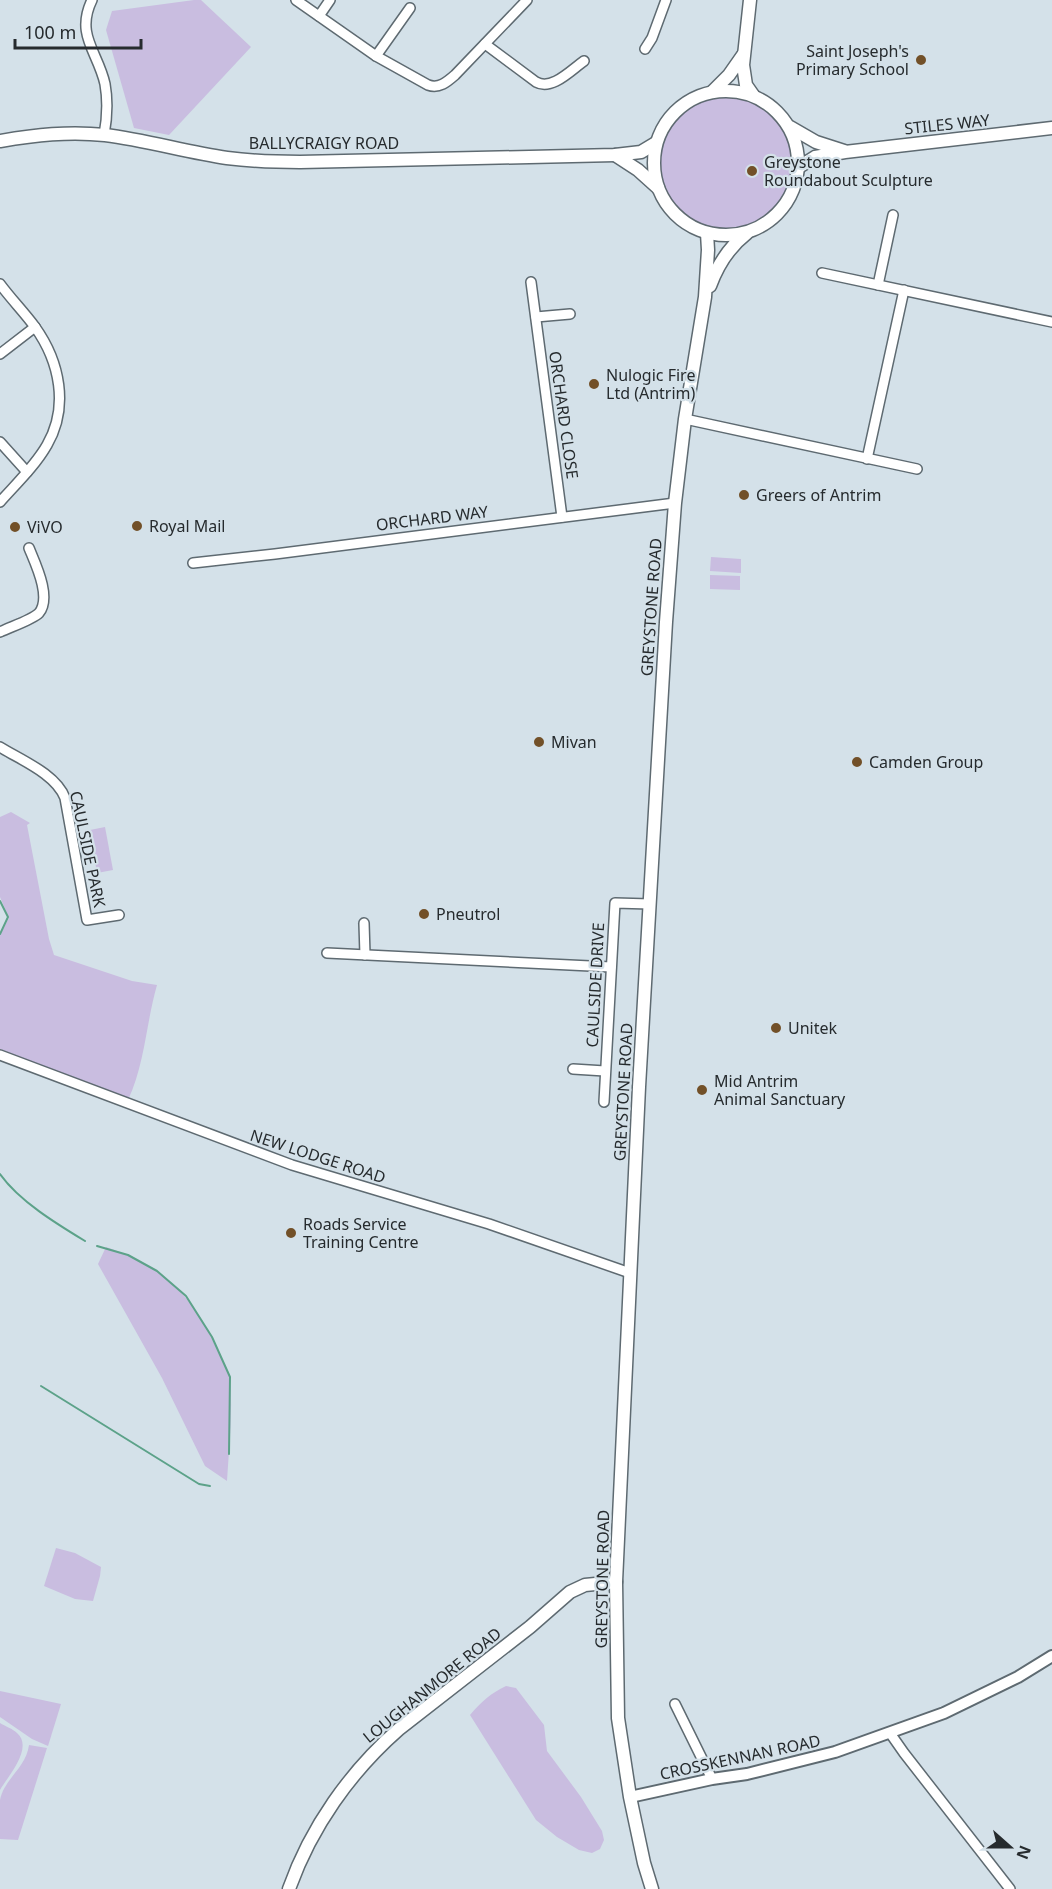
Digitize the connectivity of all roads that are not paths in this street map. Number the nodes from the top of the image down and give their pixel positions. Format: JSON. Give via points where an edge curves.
{"nodes":[{"id":1,"x":92,"y":0,"type":"edge"},
{"id":2,"x":296,"y":0,"type":"edge"},
{"id":3,"x":330,"y":0,"type":"edge"},
{"id":4,"x":527,"y":0,"type":"edge"},
{"id":5,"x":666,"y":0,"type":"edge"},
{"id":6,"x":750,"y":0,"type":"edge"},
{"id":7,"x":410,"y":8,"type":"dead end"},
{"id":8,"x":319,"y":16,"type":"junction"},
{"id":9,"x":485,"y":44,"type":"junction"},
{"id":10,"x":645,"y":50,"type":"dead end"},
{"id":11,"x":744,"y":52,"type":"junction"},
{"id":12,"x":376,"y":56,"type":"junction"},
{"id":13,"x":584,"y":61,"type":"dead end"},
{"id":14,"x":713,"y":91,"type":"junction"},
{"id":15,"x":753,"y":95,"type":"junction"},
{"id":16,"x":790,"y":127,"type":"junction"},
{"id":17,"x":1052,"y":128,"type":"edge"},
{"id":18,"x":104,"y":135,"type":"junction"},
{"id":19,"x":0,"y":141,"type":"edge"},
{"id":20,"x":656,"y":143,"type":"junction"},
{"id":21,"x":846,"y":152,"type":"junction"},
{"id":22,"x":615,"y":155,"type":"junction"},
{"id":23,"x":799,"y":167,"type":"junction"},
{"id":24,"x":658,"y":189,"type":"junction"},
{"id":25,"x":893,"y":215,"type":"dead end"},
{"id":26,"x":748,"y":232,"type":"junction"},
{"id":27,"x":706,"y":233,"type":"junction"},
{"id":28,"x":822,"y":273,"type":"dead end"},
{"id":29,"x":531,"y":282,"type":"dead end"},
{"id":30,"x":0,"y":284,"type":"edge"},
{"id":31,"x":878,"y":285,"type":"junction"},
{"id":32,"x":904,"y":290,"type":"junction"},
{"id":33,"x":705,"y":297,"type":"junction"},
{"id":34,"x":570,"y":314,"type":"dead end"},
{"id":35,"x":536,"y":317,"type":"junction"},
{"id":36,"x":1052,"y":322,"type":"edge"},
{"id":37,"x":35,"y":327,"type":"junction"},
{"id":38,"x":0,"y":354,"type":"edge"},
{"id":39,"x":685,"y":419,"type":"junction"},
{"id":40,"x":0,"y":442,"type":"edge"},
{"id":41,"x":867,"y":459,"type":"junction"},
{"id":42,"x":917,"y":469,"type":"dead end"},
{"id":43,"x":27,"y":472,"type":"junction"},
{"id":44,"x":0,"y":502,"type":"edge"},
{"id":45,"x":675,"y":503,"type":"junction"},
{"id":46,"x":562,"y":517,"type":"junction"},
{"id":47,"x":29,"y":548,"type":"dead end"},
{"id":48,"x":193,"y":563,"type":"dead end"},
{"id":49,"x":0,"y":632,"type":"edge"},
{"id":50,"x":0,"y":747,"type":"edge"},
{"id":51,"x":650,"y":904,"type":"junction"},
{"id":52,"x":119,"y":915,"type":"dead end"},
{"id":53,"x":364,"y":923,"type":"dead end"},
{"id":54,"x":327,"y":953,"type":"dead end"},
{"id":55,"x":365,"y":955,"type":"junction"},
{"id":56,"x":611,"y":968,"type":"junction"},
{"id":57,"x":0,"y":1055,"type":"edge"},
{"id":58,"x":573,"y":1069,"type":"dead end"},
{"id":59,"x":605,"y":1071,"type":"junction"},
{"id":60,"x":604,"y":1102,"type":"dead end"},
{"id":61,"x":630,"y":1273,"type":"junction"},
{"id":62,"x":616,"y":1582,"type":"junction"},
{"id":63,"x":1052,"y":1656,"type":"edge"},
{"id":64,"x":675,"y":1704,"type":"dead end"},
{"id":65,"x":890,"y":1733,"type":"junction"},
{"id":66,"x":712,"y":1779,"type":"junction"},
{"id":67,"x":630,"y":1797,"type":"junction"},
{"id":68,"x":289,"y":1889,"type":"edge"},
{"id":69,"x":652,"y":1889,"type":"edge"},
{"id":70,"x":1010,"y":1889,"type":"edge"}],
"edges":[{"from":1,"to":18,"type":"street","via":[[85,25],[105,84]]},
{"from":2,"to":8,"type":"street"},
{"from":3,"to":8,"type":"street"},
{"from":4,"to":9,"type":"street"},
{"from":5,"to":10,"type":"street"},
{"from":6,"to":11,"type":"main road"},
{"from":7,"to":12,"type":"street"},
{"from":8,"to":12,"type":"street"},
{"from":9,"to":12,"type":"street","via":[[451,79],[436,87]]},
{"from":9,"to":13,"type":"street","via":[[542,85]]},
{"from":11,"to":14,"type":"main road"},
{"from":11,"to":15,"type":"main road","via":[[746,85]]},
{"from":14,"to":15,"type":"main road"},
{"from":14,"to":20,"type":"main road","via":[[691,99],[673,113]]},
{"from":15,"to":16,"type":"main road","via":[[768,103]]},
{"from":16,"to":21,"type":"main road","name":"STILES WAY","via":[[816,142]]},
{"from":16,"to":23,"type":"main road"},
{"from":17,"to":21,"type":"main road","name":"STILES WAY"},
{"from":18,"to":19,"type":"main road","name":"BALLYCRAIGY ROAD","via":[[62,133]]},
{"from":18,"to":22,"type":"main road","name":"BALLYCRAIGY ROAD","via":[[226,158],[279,162]]},
{"from":20,"to":22,"type":"main road","name":"BALLYCRAIGY ROAD","via":[[640,152]]},
{"from":20,"to":24,"type":"main road","via":[[654,174]]},
{"from":21,"to":23,"type":"main road","name":"STILES WAY","via":[[815,157]]},
{"from":22,"to":24,"type":"main road"},
{"from":23,"to":26,"type":"main road","via":[[789,200],[764,225]]},
{"from":24,"to":27,"type":"main road","via":[[680,219]]},
{"from":25,"to":31,"type":"street"},
{"from":26,"to":27,"type":"main road","via":[[727,236]]},
{"from":26,"to":33,"type":"main road","name":"GREYSTONE ROAD","via":[[724,256]]},
{"from":27,"to":33,"type":"main road","name":"GREYSTONE ROAD"},
{"from":28,"to":31,"type":"street"},
{"from":29,"to":35,"type":"street","name":"ORCHARD CLOSE"},
{"from":30,"to":37,"type":"street"},
{"from":31,"to":32,"type":"street"},
{"from":32,"to":36,"type":"street"},
{"from":32,"to":41,"type":"street"},
{"from":33,"to":39,"type":"main road","name":"GREYSTONE ROAD"},
{"from":34,"to":35,"type":"street"},
{"from":35,"to":46,"type":"street","name":"ORCHARD CLOSE"},
{"from":37,"to":38,"type":"street"},
{"from":37,"to":43,"type":"street","via":[[53,358],[60,400],[48,443]]},
{"from":39,"to":41,"type":"street"},
{"from":39,"to":45,"type":"main road","name":"GREYSTONE ROAD"},
{"from":40,"to":43,"type":"street"},
{"from":41,"to":42,"type":"street"},
{"from":43,"to":44,"type":"street"},
{"from":45,"to":46,"type":"street","name":"ORCHARD WAY"},
{"from":45,"to":51,"type":"main road","name":"GREYSTONE ROAD"},
{"from":46,"to":48,"type":"street","name":"ORCHARD WAY"},
{"from":47,"to":49,"type":"street","via":[[42,579],[42,608]]},
{"from":50,"to":52,"type":"street","name":"CAULSIDE PARK","via":[[60,788],[87,920]]},
{"from":51,"to":56,"type":"street","name":"CAULSIDE DRIVE","via":[[615,903]]},
{"from":51,"to":61,"type":"main road","name":"GREYSTONE ROAD"},
{"from":53,"to":55,"type":"street"},
{"from":54,"to":55,"type":"street"},
{"from":55,"to":56,"type":"street"},
{"from":56,"to":59,"type":"street","name":"CAULSIDE DRIVE"},
{"from":57,"to":61,"type":"street","name":"NEW LODGE ROAD","via":[[292,1166],[489,1224]]},
{"from":58,"to":59,"type":"street"},
{"from":59,"to":60,"type":"street","name":"CAULSIDE DRIVE"},
{"from":61,"to":62,"type":"main road","name":"GREYSTONE ROAD"},
{"from":62,"to":67,"type":"main road","name":"GREYSTONE ROAD","via":[[618,1718]]},
{"from":62,"to":68,"type":"main road","name":"LOUGHANMORE ROAD","via":[[585,1585],[570,1592],[387,1738],[333,1802],[310,1840]]},
{"from":63,"to":65,"type":"street","name":"CROSSKENNAN ROAD","via":[[964,1703]]},
{"from":64,"to":66,"type":"street"},
{"from":65,"to":66,"type":"street","name":"CROSSKENNAN ROAD","via":[[835,1752]]},
{"from":65,"to":70,"type":"street"},
{"from":66,"to":67,"type":"street","name":"CROSSKENNAN ROAD"},
{"from":67,"to":69,"type":"main road","name":"GREYSTONE ROAD"}]}
